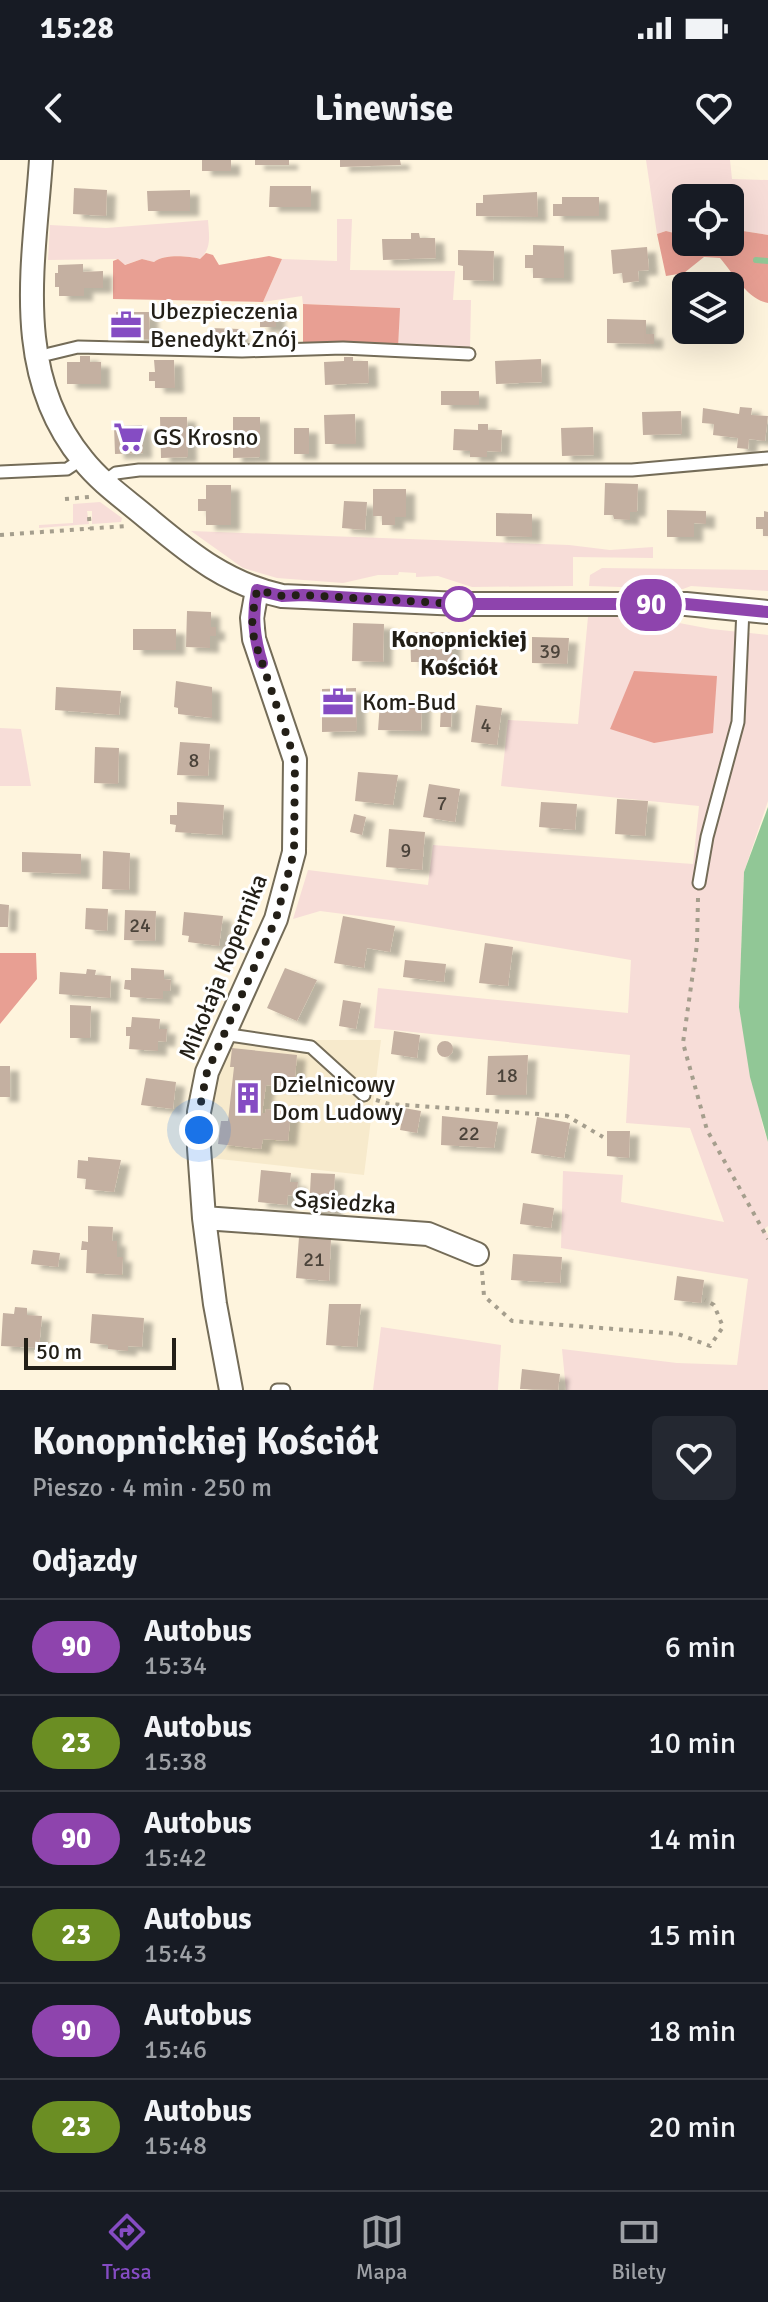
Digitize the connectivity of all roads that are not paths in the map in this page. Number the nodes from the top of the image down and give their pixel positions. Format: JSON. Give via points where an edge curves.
{"nodes":[{"id":1,"x":41,"y":160,"type":"edge"},
{"id":2,"x":49,"y":354,"type":"dead end"},
{"id":3,"x":469,"y":354,"type":"dead end"},
{"id":4,"x":768,"y":458,"type":"edge"},
{"id":5,"x":82,"y":459,"type":"junction"},
{"id":6,"x":0,"y":472,"type":"edge"},
{"id":7,"x":101,"y":489,"type":"junction"},
{"id":8,"x":257,"y":590,"type":"junction"},
{"id":9,"x":743,"y":609,"type":"junction"},
{"id":10,"x":768,"y":612,"type":"edge"},
{"id":11,"x":699,"y":883,"type":"road end"},
{"id":12,"x":223,"y":1034,"type":"junction"},
{"id":13,"x":364,"y":1095,"type":"road end"},
{"id":14,"x":204,"y":1218,"type":"junction"},
{"id":15,"x":477,"y":1254,"type":"road end"},
{"id":16,"x":231,"y":1390,"type":"edge"},
{"id":17,"x":277,"y":1390,"type":"edge"},
{"id":18,"x":284,"y":1390,"type":"edge"}],
"edges":[{"from":1,"to":5,"type":"street","via":[[32,259],[34,349],[55,417]]},
{"from":2,"to":3,"type":"lane","via":[[78,347]]},
{"from":4,"to":7,"type":"lane","via":[[632,470],[139,470],[116,473]]},
{"from":5,"to":6,"type":"lane","via":[[67,469]]},
{"from":5,"to":7,"type":"street"},
{"from":7,"to":8,"type":"street","via":[[202,561]]},
{"from":8,"to":9,"type":"street","via":[[282,596],[460,604]]},
{"from":8,"to":12,"type":"street","name":"Mikołaja Kopernika","via":[[254,639],[295,760],[294,852],[276,919]]},
{"from":9,"to":10,"type":"street"},
{"from":9,"to":11,"type":"lane","via":[[738,722]]},
{"from":12,"to":13,"type":"lane","via":[[311,1047]]},
{"from":12,"to":14,"type":"street","name":"Mikołaja Kopernika","via":[[207,1072],[199,1112]]},
{"from":14,"to":15,"type":"street","name":"Sąsiedzka","via":[[428,1234]]},
{"from":14,"to":16,"type":"street","name":"Mikołaja Kopernika"},
{"from":17,"to":18,"type":"lane"}]}
